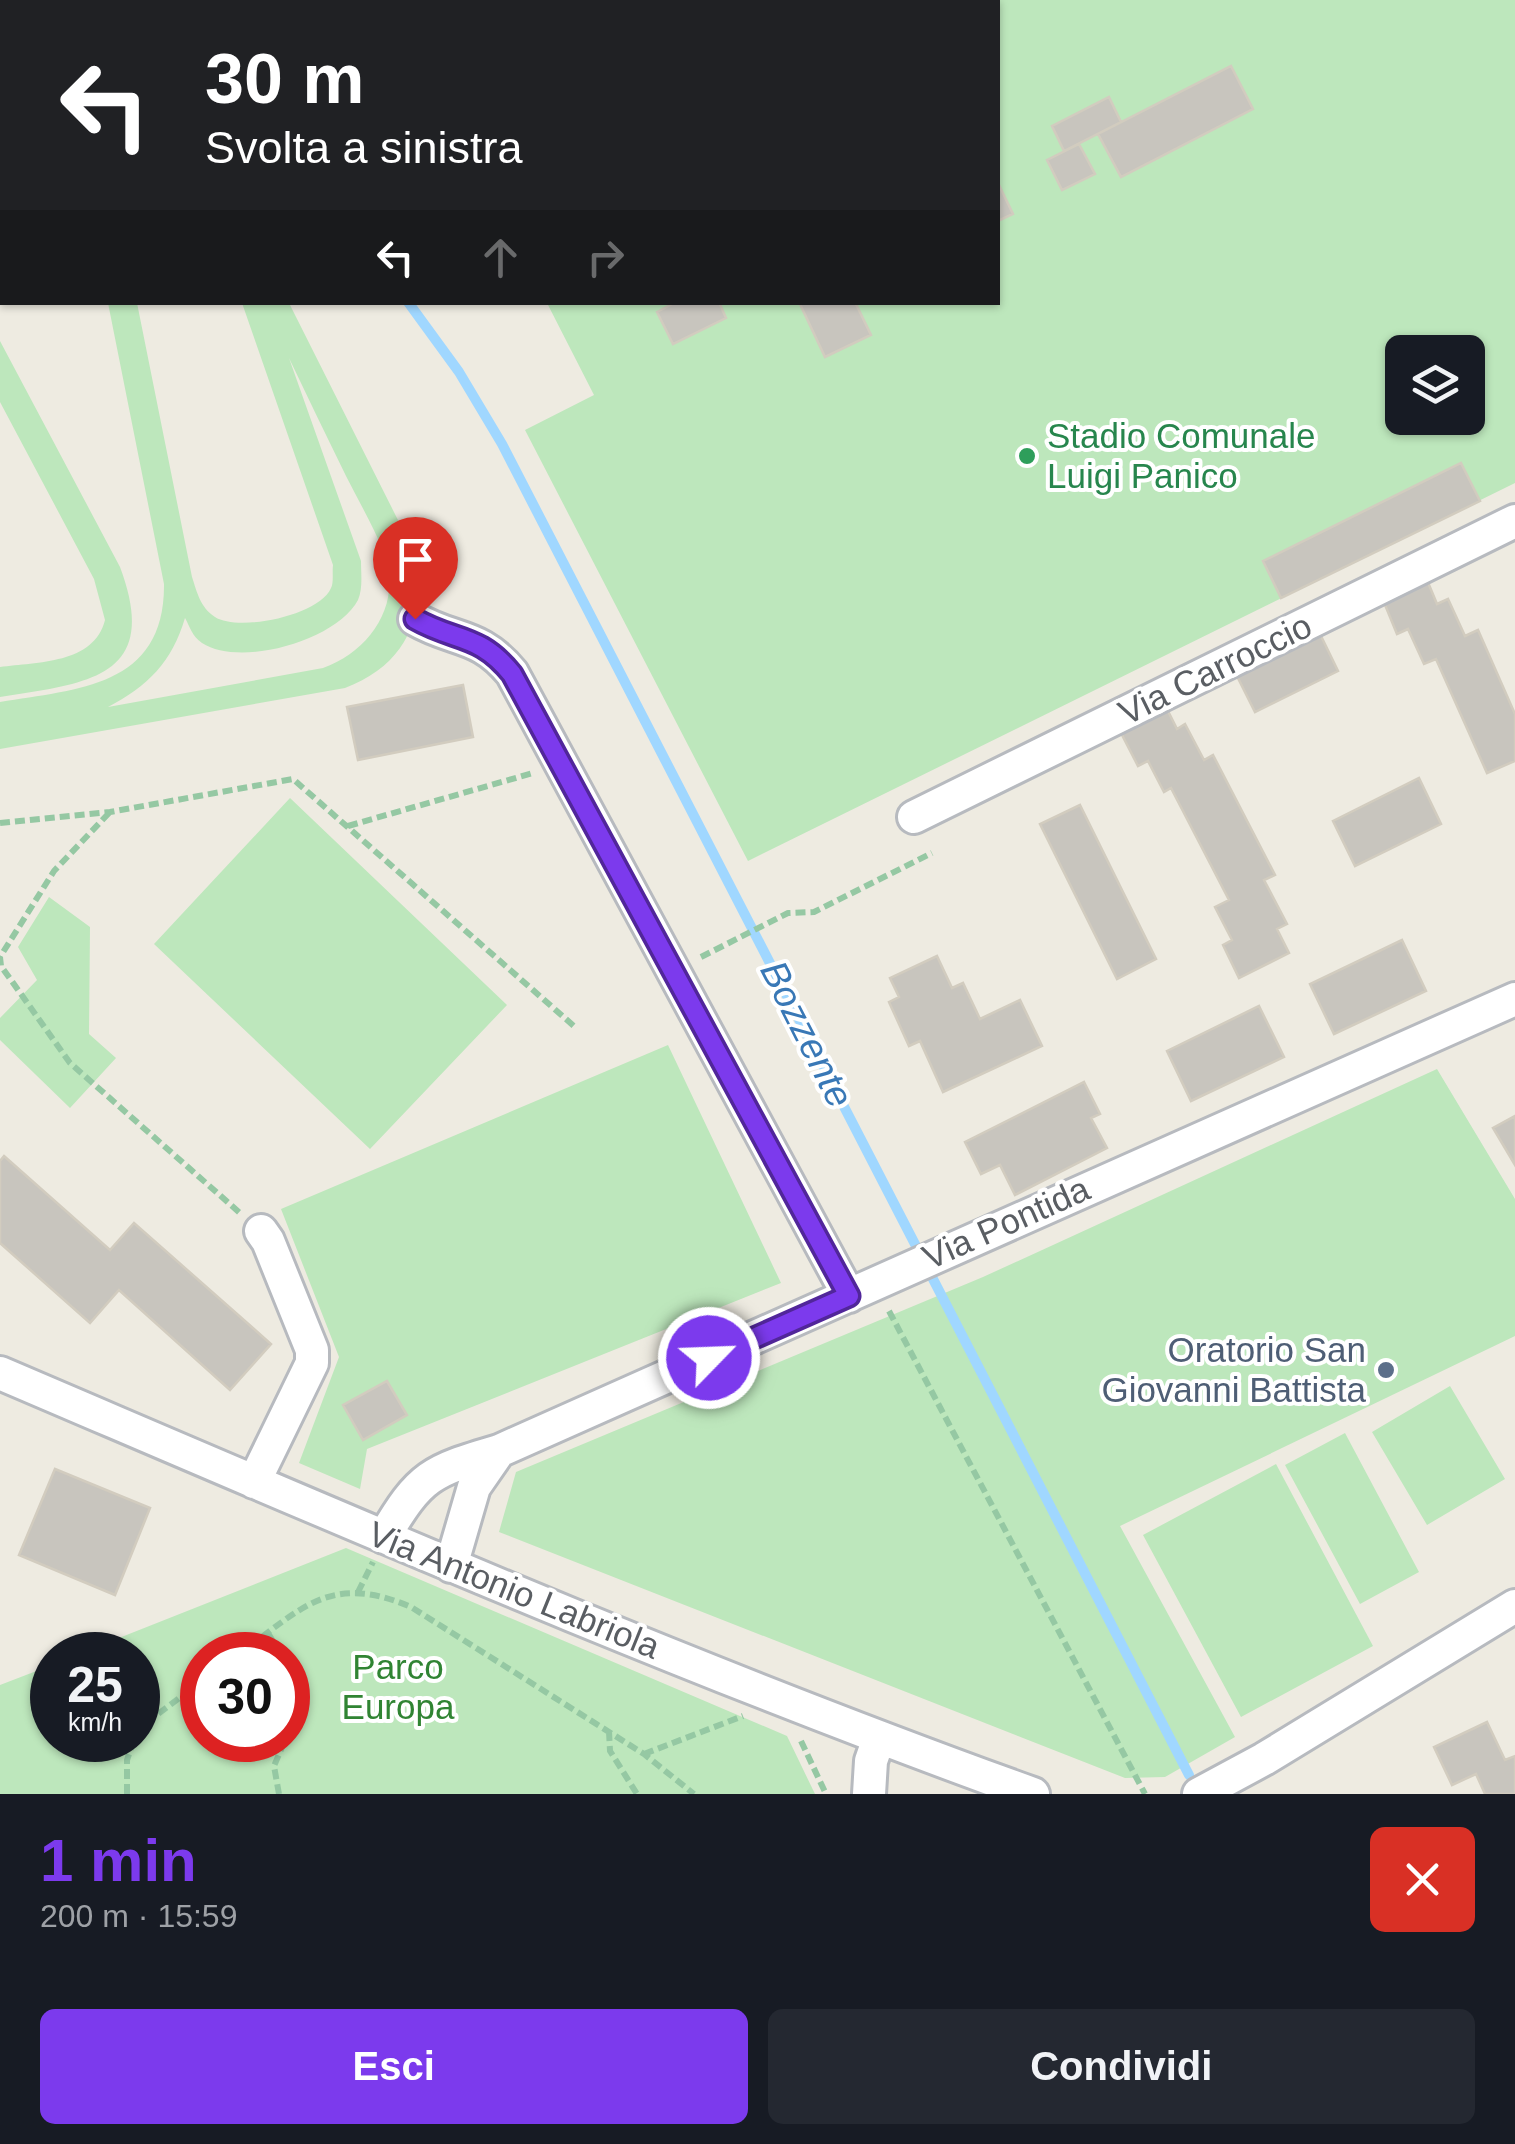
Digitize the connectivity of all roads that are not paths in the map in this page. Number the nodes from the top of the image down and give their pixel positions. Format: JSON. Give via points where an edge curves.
{"nodes":[{"id":1,"x":1515,"y":521,"type":"edge"},
{"id":2,"x":415,"y":619,"type":"dead end"},
{"id":3,"x":914,"y":817,"type":"dead end"},
{"id":4,"x":1515,"y":999,"type":"edge"},
{"id":5,"x":260,"y":1231,"type":"road end"},
{"id":6,"x":874,"y":1284,"type":"junction"},
{"id":7,"x":0,"y":1373,"type":"edge"},
{"id":8,"x":499,"y":1450,"type":"junction"},
{"id":9,"x":254,"y":1482,"type":"junction"},
{"id":10,"x":384,"y":1537,"type":"junction"},
{"id":11,"x":452,"y":1566,"type":"junction"},
{"id":12,"x":1515,"y":1606,"type":"edge"},
{"id":13,"x":879,"y":1738,"type":"junction"},
{"id":14,"x":1218,"y":1790,"type":"edge"},
{"id":15,"x":869,"y":1794,"type":"edge"},
{"id":16,"x":1033,"y":1794,"type":"edge"}],
"edges":[{"from":1,"to":3,"type":"street","name":"Via Carroccio"},
{"from":2,"to":6,"type":"street","via":[[494,652],[512,674],[560,765]]},
{"from":4,"to":6,"type":"street","name":"Via Pontida"},
{"from":5,"to":9,"type":"street","via":[[312,1350],[312,1364]]},
{"from":6,"to":8,"type":"street","name":"Via Pontida"},
{"from":7,"to":9,"type":"street","name":"Via Antonio Labriola"},
{"from":8,"to":10,"type":"street","name":"Via Pontida","via":[[427,1478]]},
{"from":8,"to":11,"type":"street","via":[[474,1487]]},
{"from":9,"to":10,"type":"street","name":"Via Antonio Labriola"},
{"from":10,"to":11,"type":"street","name":"Via Antonio Labriola"},
{"from":11,"to":13,"type":"street","name":"Via Antonio Labriola"},
{"from":12,"to":14,"type":"street"},
{"from":13,"to":15,"type":"street"},
{"from":13,"to":16,"type":"street","name":"Via Antonio Labriola"}]}
